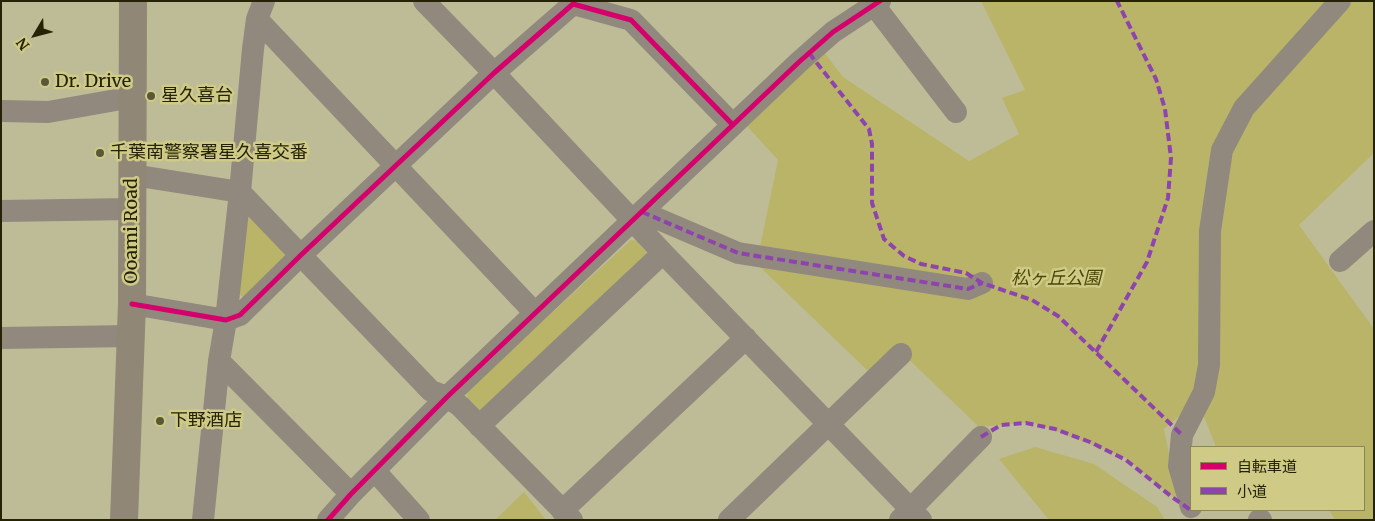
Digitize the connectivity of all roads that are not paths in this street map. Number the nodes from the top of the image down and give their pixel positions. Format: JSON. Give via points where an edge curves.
{"nodes":[{"id":1,"x":133,"y":1,"type":"edge"},
{"id":2,"x":424,"y":1,"type":"edge"},
{"id":3,"x":1340,"y":1,"type":"edge"},
{"id":4,"x":573,"y":3,"type":"edge"},
{"id":5,"x":877,"y":3,"type":"edge"},
{"id":6,"x":261,"y":10,"type":"edge"},
{"id":7,"x":494,"y":73,"type":"junction"},
{"id":8,"x":133,"y":97,"type":"junction"},
{"id":9,"x":1,"y":111,"type":"edge"},
{"id":10,"x":956,"y":112,"type":"dead end"},
{"id":11,"x":733,"y":125,"type":"junction"},
{"id":12,"x":396,"y":166,"type":"junction"},
{"id":13,"x":132,"y":175,"type":"junction"},
{"id":14,"x":240,"y":192,"type":"junction"},
{"id":15,"x":132,"y":209,"type":"junction"},
{"id":16,"x":1,"y":211,"type":"edge"},
{"id":17,"x":638,"y":216,"type":"junction"},
{"id":18,"x":1374,"y":231,"type":"edge"},
{"id":19,"x":663,"y":253,"type":"junction"},
{"id":20,"x":301,"y":255,"type":"junction"},
{"id":21,"x":1340,"y":261,"type":"dead end"},
{"id":22,"x":982,"y":283,"type":"dead end"},
{"id":23,"x":132,"y":304,"type":"junction"},
{"id":24,"x":534,"y":312,"type":"junction"},
{"id":25,"x":226,"y":320,"type":"junction"},
{"id":26,"x":131,"y":336,"type":"junction"},
{"id":27,"x":1,"y":338,"type":"edge"},
{"id":28,"x":746,"y":338,"type":"junction"},
{"id":29,"x":901,"y":354,"type":"dead end"},
{"id":30,"x":219,"y":361,"type":"junction"},
{"id":31,"x":447,"y":396,"type":"junction"},
{"id":32,"x":828,"y":424,"type":"junction"},
{"id":33,"x":479,"y":426,"type":"junction"},
{"id":34,"x":981,"y":437,"type":"dead end"},
{"id":35,"x":375,"y":471,"type":"junction"},
{"id":36,"x":351,"y":494,"type":"junction"},
{"id":37,"x":1190,"y":496,"type":"edge"},
{"id":38,"x":567,"y":515,"type":"edge"},
{"id":39,"x":911,"y":516,"type":"edge"},
{"id":40,"x":124,"y":520,"type":"edge"},
{"id":41,"x":203,"y":520,"type":"edge"},
{"id":42,"x":328,"y":520,"type":"edge"},
{"id":43,"x":420,"y":520,"type":"edge"},
{"id":44,"x":728,"y":520,"type":"edge"}],
"edges":[{"from":1,"to":8,"type":"main road","name":"Ooami Road"},
{"from":2,"to":7,"type":"street"},
{"from":3,"to":37,"type":"street","via":[[1244,108],[1222,150],[1210,231],[1209,365],[1204,392],[1182,435],[1179,466]]},
{"from":4,"to":7,"type":"street"},
{"from":4,"to":11,"type":"street","via":[[631,20]]},
{"from":5,"to":10,"type":"street"},
{"from":5,"to":11,"type":"street","via":[[833,32]]},
{"from":6,"to":12,"type":"street"},
{"from":6,"to":14,"type":"street"},
{"from":7,"to":12,"type":"street"},
{"from":7,"to":17,"type":"street"},
{"from":8,"to":9,"type":"street","via":[[48,112]]},
{"from":8,"to":13,"type":"main road","name":"Ooami Road"},
{"from":11,"to":17,"type":"street"},
{"from":12,"to":20,"type":"street"},
{"from":12,"to":24,"type":"street"},
{"from":13,"to":14,"type":"street"},
{"from":13,"to":15,"type":"main road","name":"Ooami Road"},
{"from":14,"to":20,"type":"street"},
{"from":14,"to":25,"type":"street"},
{"from":15,"to":16,"type":"street"},
{"from":15,"to":23,"type":"main road","name":"Ooami Road"},
{"from":17,"to":19,"type":"street"},
{"from":17,"to":22,"type":"street","via":[[738,253],[968,290]]},
{"from":17,"to":24,"type":"street"},
{"from":18,"to":21,"type":"street"},
{"from":19,"to":28,"type":"street"},
{"from":19,"to":33,"type":"street"},
{"from":20,"to":25,"type":"street","via":[[240,315]]},
{"from":20,"to":31,"type":"street","via":[[431,391]]},
{"from":23,"to":25,"type":"street"},
{"from":23,"to":26,"type":"main road","name":"Ooami Road"},
{"from":24,"to":31,"type":"street"},
{"from":25,"to":30,"type":"street"},
{"from":26,"to":27,"type":"street"},
{"from":26,"to":40,"type":"main road","name":"Ooami Road"},
{"from":28,"to":32,"type":"street"},
{"from":28,"to":38,"type":"street"},
{"from":29,"to":32,"type":"street"},
{"from":30,"to":36,"type":"street"},
{"from":30,"to":41,"type":"street"},
{"from":31,"to":33,"type":"street"},
{"from":31,"to":35,"type":"street"},
{"from":32,"to":39,"type":"street"},
{"from":32,"to":44,"type":"street"},
{"from":33,"to":38,"type":"street"},
{"from":34,"to":39,"type":"street"},
{"from":35,"to":36,"type":"street"},
{"from":35,"to":43,"type":"street"},
{"from":36,"to":42,"type":"street"}]}
